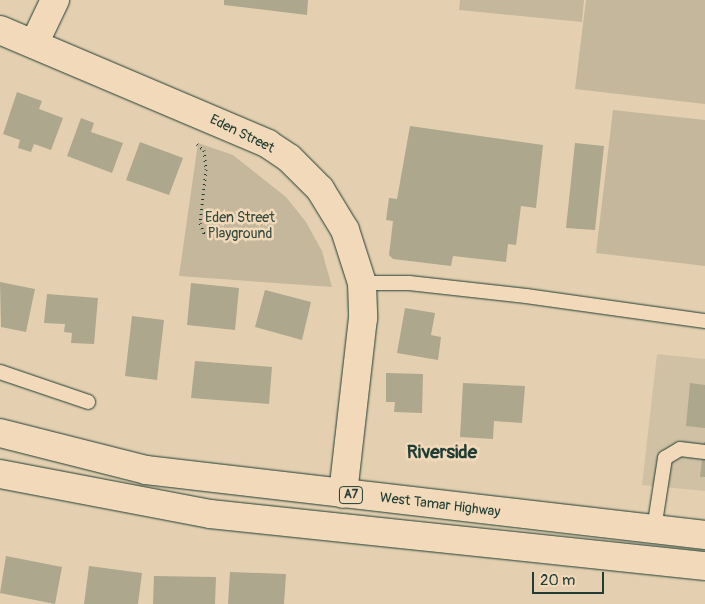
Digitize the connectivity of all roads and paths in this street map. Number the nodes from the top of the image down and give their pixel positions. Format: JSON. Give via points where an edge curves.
{"nodes":[{"id":1,"x":55,"y":0,"type":"edge"},
{"id":2,"x":0,"y":30,"type":"edge"},
{"id":3,"x":34,"y":44,"type":"junction"},
{"id":4,"x":191,"y":138,"type":"dead end"},
{"id":5,"x":206,"y":236,"type":"dead end"},
{"id":6,"x":362,"y":282,"type":"junction"},
{"id":7,"x":705,"y":321,"type":"edge"},
{"id":8,"x":0,"y":372,"type":"edge"},
{"id":9,"x":88,"y":402,"type":"dead end"},
{"id":10,"x":0,"y":433,"type":"edge"},
{"id":11,"x":705,"y":452,"type":"edge"},
{"id":12,"x":0,"y":474,"type":"edge"},
{"id":13,"x":343,"y":494,"type":"junction"},
{"id":14,"x":654,"y":529,"type":"junction"},
{"id":15,"x":705,"y":535,"type":"edge"},
{"id":16,"x":705,"y":566,"type":"edge"}],
"edges":[{"from":1,"to":3,"type":"main road"},
{"from":2,"to":3,"type":"main road","name":"Eden Street"},
{"from":3,"to":6,"type":"main road","name":"Eden Street","via":[[238,130],[289,158],[320,189],[341,223]]},
{"from":4,"to":5,"type":"path","via":[[204,150],[200,223]]},
{"from":6,"to":7,"type":"lane","via":[[409,283],[526,296]]},
{"from":6,"to":13,"type":"main road","name":"Eden Street","via":[[363,318]]},
{"from":8,"to":9,"type":"lane"},
{"from":10,"to":13,"type":"main road","name":"West Tamar Highway","number":"A7","via":[[146,470]]},
{"from":11,"to":14,"type":"lane","via":[[680,449],[665,458]]},
{"from":12,"to":16,"type":"main road","via":[[210,514]]},
{"from":13,"to":14,"type":"main road","name":"West Tamar Highway","number":"A7"},
{"from":14,"to":15,"type":"main road","name":"West Tamar Highway","number":"A7"}]}
